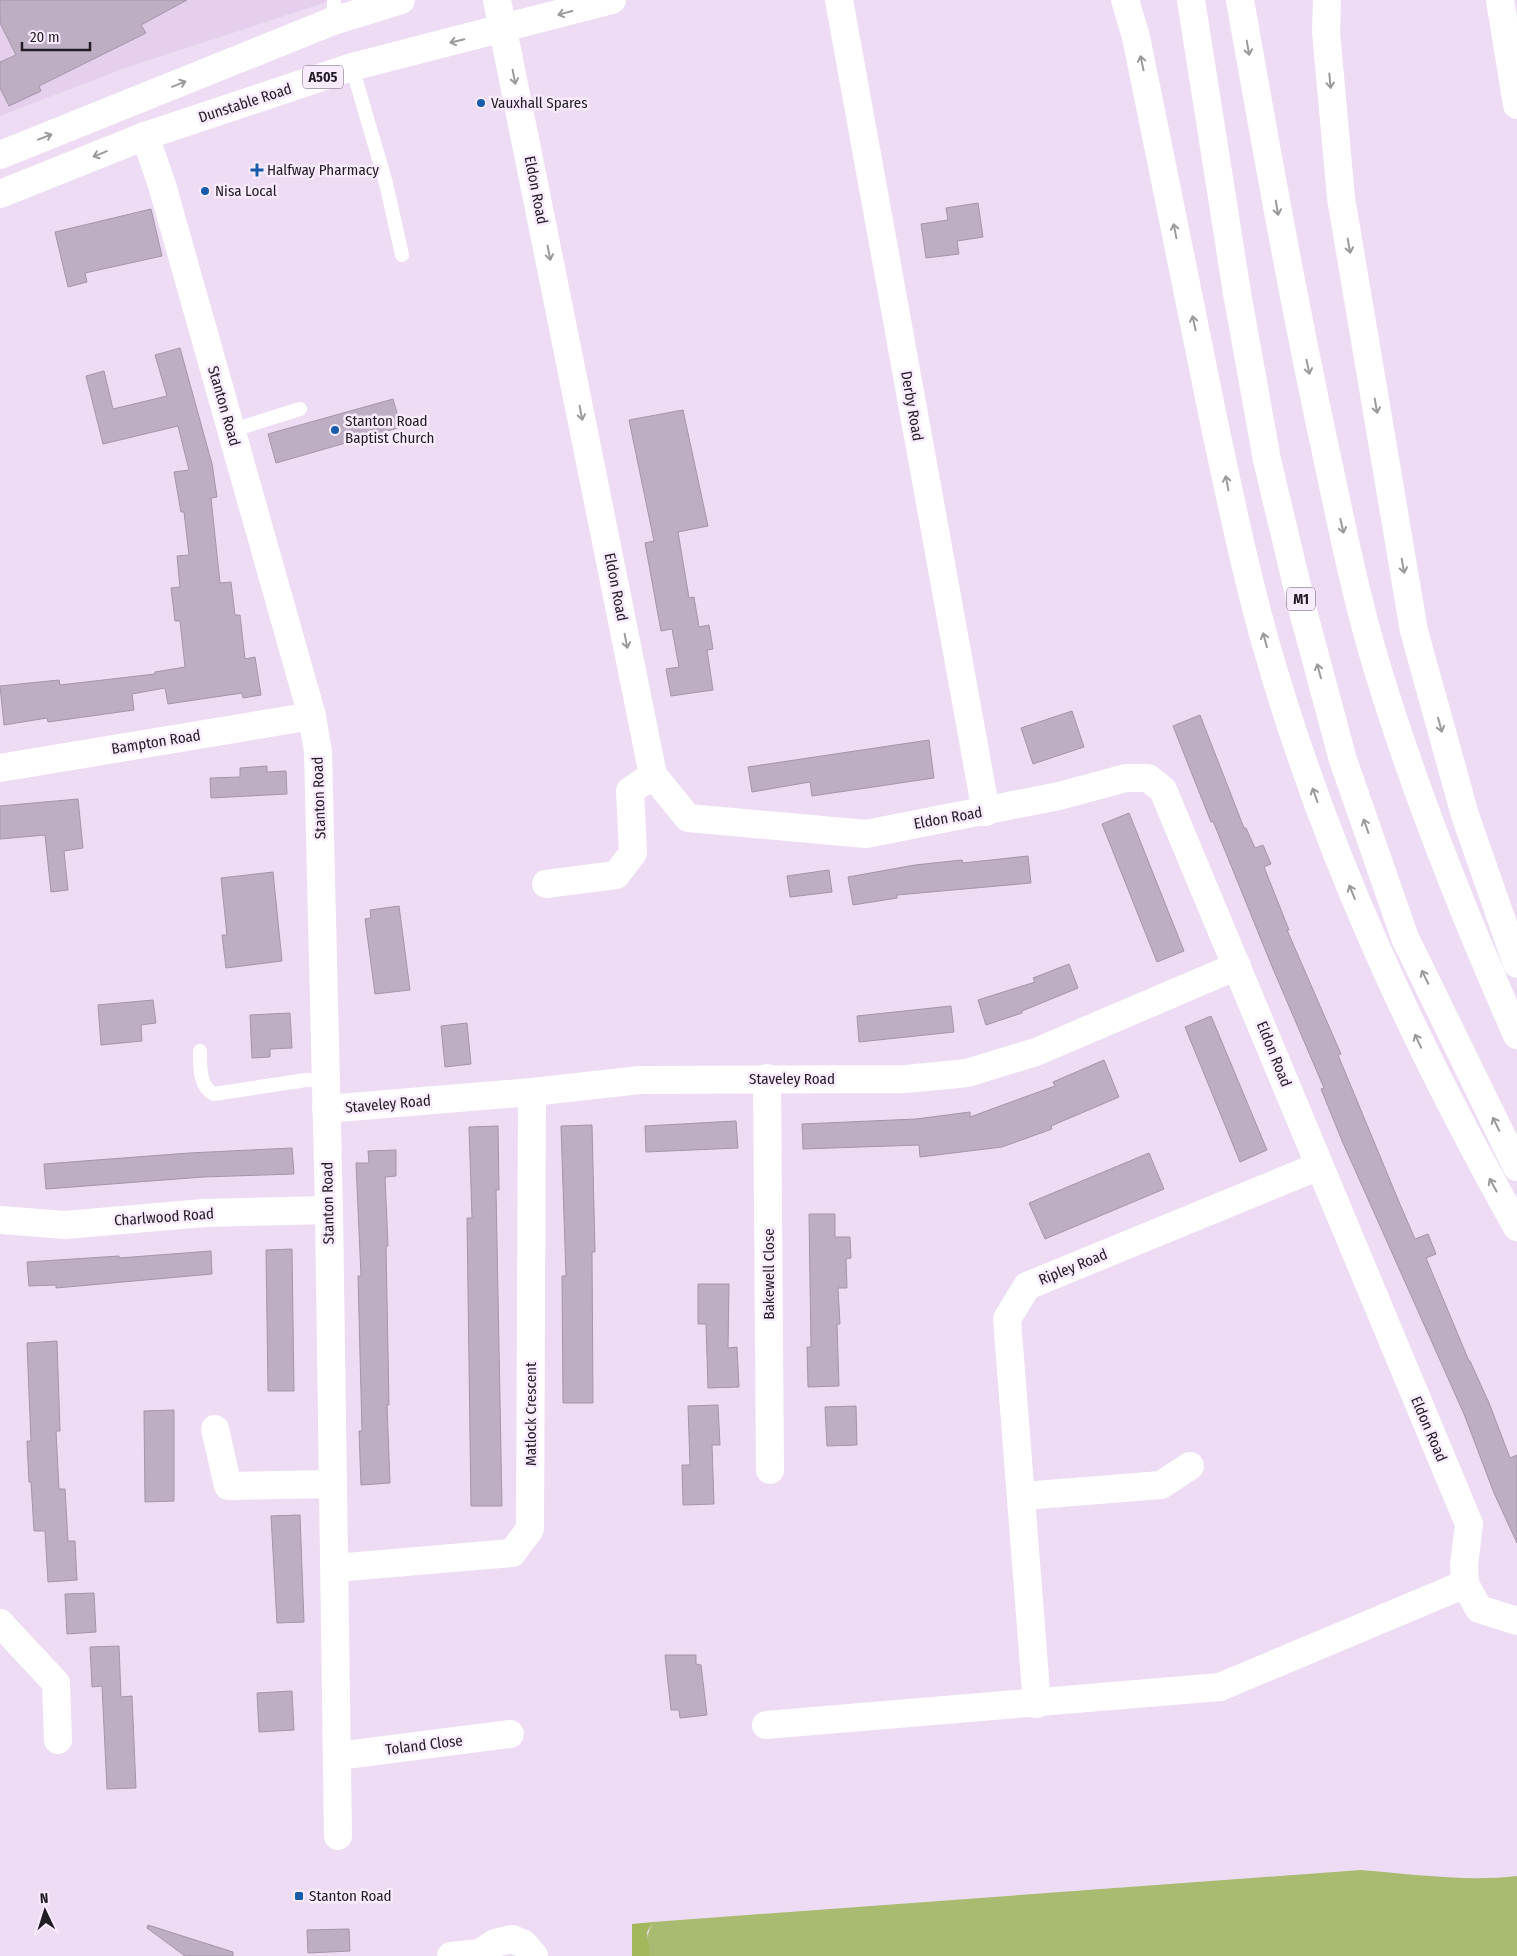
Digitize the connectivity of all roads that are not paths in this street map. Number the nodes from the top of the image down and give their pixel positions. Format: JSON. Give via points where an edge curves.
{"nodes":[{"id":1,"x":401,"y":0,"type":"edge"},
{"id":2,"x":497,"y":0,"type":"edge"},
{"id":3,"x":612,"y":0,"type":"edge"},
{"id":4,"x":839,"y":0,"type":"edge"},
{"id":5,"x":1125,"y":0,"type":"edge"},
{"id":6,"x":1191,"y":0,"type":"edge"},
{"id":7,"x":1240,"y":0,"type":"edge"},
{"id":8,"x":1327,"y":0,"type":"edge"},
{"id":9,"x":1500,"y":0,"type":"edge"},
{"id":10,"x":345,"y":8,"type":"edge"},
{"id":11,"x":504,"y":29,"type":"junction"},
{"id":12,"x":1511,"y":44,"type":"edge"},
{"id":13,"x":352,"y":67,"type":"junction"},
{"id":14,"x":1517,"y":105,"type":"edge"},
{"id":15,"x":145,"y":136,"type":"junction"},
{"id":16,"x":0,"y":155,"type":"edge"},
{"id":17,"x":0,"y":194,"type":"edge"},
{"id":18,"x":402,"y":255,"type":"dead end"},
{"id":19,"x":300,"y":410,"type":"dead end"},
{"id":20,"x":230,"y":430,"type":"junction"},
{"id":21,"x":312,"y":716,"type":"junction"},
{"id":22,"x":0,"y":768,"type":"edge"},
{"id":23,"x":653,"y":775,"type":"junction"},
{"id":24,"x":986,"y":812,"type":"junction"},
{"id":25,"x":546,"y":884,"type":"dead end"},
{"id":26,"x":1517,"y":964,"type":"edge"},
{"id":27,"x":1238,"y":966,"type":"junction"},
{"id":28,"x":1517,"y":1035,"type":"edge"},
{"id":29,"x":200,"y":1051,"type":"dead end"},
{"id":30,"x":767,"y":1078,"type":"junction"},
{"id":31,"x":325,"y":1080,"type":"junction"},
{"id":32,"x":532,"y":1092,"type":"junction"},
{"id":33,"x":326,"y":1109,"type":"junction"},
{"id":34,"x":1319,"y":1166,"type":"junction"},
{"id":35,"x":1517,"y":1167,"type":"edge"},
{"id":36,"x":329,"y":1210,"type":"junction"},
{"id":37,"x":0,"y":1220,"type":"edge"},
{"id":38,"x":1517,"y":1227,"type":"edge"},
{"id":39,"x":215,"y":1429,"type":"dead end"},
{"id":40,"x":1190,"y":1466,"type":"dead end"},
{"id":41,"x":770,"y":1470,"type":"dead end"},
{"id":42,"x":332,"y":1484,"type":"junction"},
{"id":43,"x":1022,"y":1496,"type":"junction"},
{"id":44,"x":335,"y":1568,"type":"junction"},
{"id":45,"x":1465,"y":1584,"type":"junction"},
{"id":46,"x":1517,"y":1621,"type":"edge"},
{"id":47,"x":0,"y":1622,"type":"edge"},
{"id":48,"x":1037,"y":1704,"type":"junction"},
{"id":49,"x":766,"y":1725,"type":"dead end"},
{"id":50,"x":510,"y":1734,"type":"dead end"},
{"id":51,"x":58,"y":1740,"type":"dead end"},
{"id":52,"x":338,"y":1756,"type":"junction"},
{"id":53,"x":338,"y":1836,"type":"dead end"},
{"id":54,"x":481,"y":1955,"type":"edge"},
{"id":55,"x":452,"y":1956,"type":"edge"},
{"id":56,"x":534,"y":1956,"type":"edge"}],
"edges":[{"from":1,"to":10,"type":"main road"},
{"from":2,"to":11,"type":"main road","name":"Eldon Road"},
{"from":3,"to":11,"type":"main road","name":"Dunstable Road","number":"A505","one_way":true},
{"from":4,"to":24,"type":"main road","name":"Derby Road"},
{"from":38,"to":5,"type":"main road","one_way":true,"via":[[1435,1077],[1362,918],[1311,784],[1267,649],[1239,541],[1138,46]]},
{"from":35,"to":6,"type":"main road","number":"M1","one_way":true,"via":[[1405,938],[1343,760],[1267,460]]},
{"from":7,"to":28,"type":"main road","one_way":true,"via":[[1291,288],[1376,665],[1425,813]]},
{"from":8,"to":26,"type":"main road","one_way":true,"via":[[1326,32],[1341,198],[1414,631],[1465,815]]},
{"from":9,"to":12,"type":"main road"},
{"from":16,"to":10,"type":"main road","one_way":true},
{"from":11,"to":13,"type":"main road","name":"Dunstable Road","number":"A505","one_way":true},
{"from":11,"to":23,"type":"main road","name":"Eldon Road","one_way":true},
{"from":12,"to":14,"type":"main road"},
{"from":13,"to":15,"type":"main road","name":"Dunstable Road","number":"A505"},
{"from":13,"to":18,"type":"lane","via":[[386,183]]},
{"from":15,"to":17,"type":"main road","name":"Dunstable Road","number":"A505","one_way":true},
{"from":15,"to":20,"type":"main road","name":"Stanton Road","via":[[162,185]]},
{"from":19,"to":20,"type":"lane"},
{"from":20,"to":21,"type":"main road","name":"Stanton Road"},
{"from":21,"to":22,"type":"main road","name":"Bampton Road"},
{"from":21,"to":31,"type":"main road","name":"Stanton Road","via":[[318,752]]},
{"from":23,"to":24,"type":"main road","name":"Eldon Road","via":[[688,818],[866,834]]},
{"from":23,"to":25,"type":"main road","via":[[630,792],[633,853],[616,875]]},
{"from":24,"to":27,"type":"main road","name":"Eldon Road","via":[[1126,778],[1148,778],[1163,790]]},
{"from":27,"to":30,"type":"main road","name":"Staveley Road","via":[[1036,1052],[967,1073],[906,1079]]},
{"from":27,"to":34,"type":"main road","name":"Eldon Road"},
{"from":29,"to":31,"type":"lane","via":[[204,1083],[214,1094]]},
{"from":30,"to":32,"type":"main road","name":"Staveley Road","via":[[640,1080]]},
{"from":30,"to":41,"type":"main road","name":"Bakewell Close"},
{"from":31,"to":33,"type":"main road","name":"Stanton Road"},
{"from":32,"to":33,"type":"main road","name":"Staveley Road"},
{"from":32,"to":44,"type":"main road","name":"Matlock Crescent","via":[[530,1529],[512,1553]]},
{"from":33,"to":36,"type":"main road","name":"Stanton Road"},
{"from":34,"to":43,"type":"main road","name":"Ripley Road","via":[[1027,1286],[1007,1319]]},
{"from":34,"to":45,"type":"main road","name":"Eldon Road","via":[[1469,1524]]},
{"from":36,"to":37,"type":"main road","name":"Charlwood Road","via":[[204,1213],[65,1225]]},
{"from":36,"to":42,"type":"main road","name":"Stanton Road"},
{"from":39,"to":42,"type":"main road","via":[[228,1486]]},
{"from":40,"to":43,"type":"main road","via":[[1161,1485]]},
{"from":42,"to":44,"type":"main road","name":"Stanton Road"},
{"from":43,"to":48,"type":"main road","name":"Ripley Road"},
{"from":44,"to":52,"type":"main road","name":"Stanton Road"},
{"from":45,"to":46,"type":"main road","via":[[1479,1609]]},
{"from":45,"to":48,"type":"main road","via":[[1220,1687]]},
{"from":47,"to":51,"type":"main road","via":[[56,1683]]},
{"from":48,"to":49,"type":"main road"},
{"from":50,"to":52,"type":"main road","name":"Toland Close"},
{"from":52,"to":53,"type":"main road","name":"Stanton Road"},
{"from":54,"to":55,"type":"main road"},
{"from":54,"to":56,"type":"main road","via":[[495,1943],[512,1939],[524,1944]]}]}
